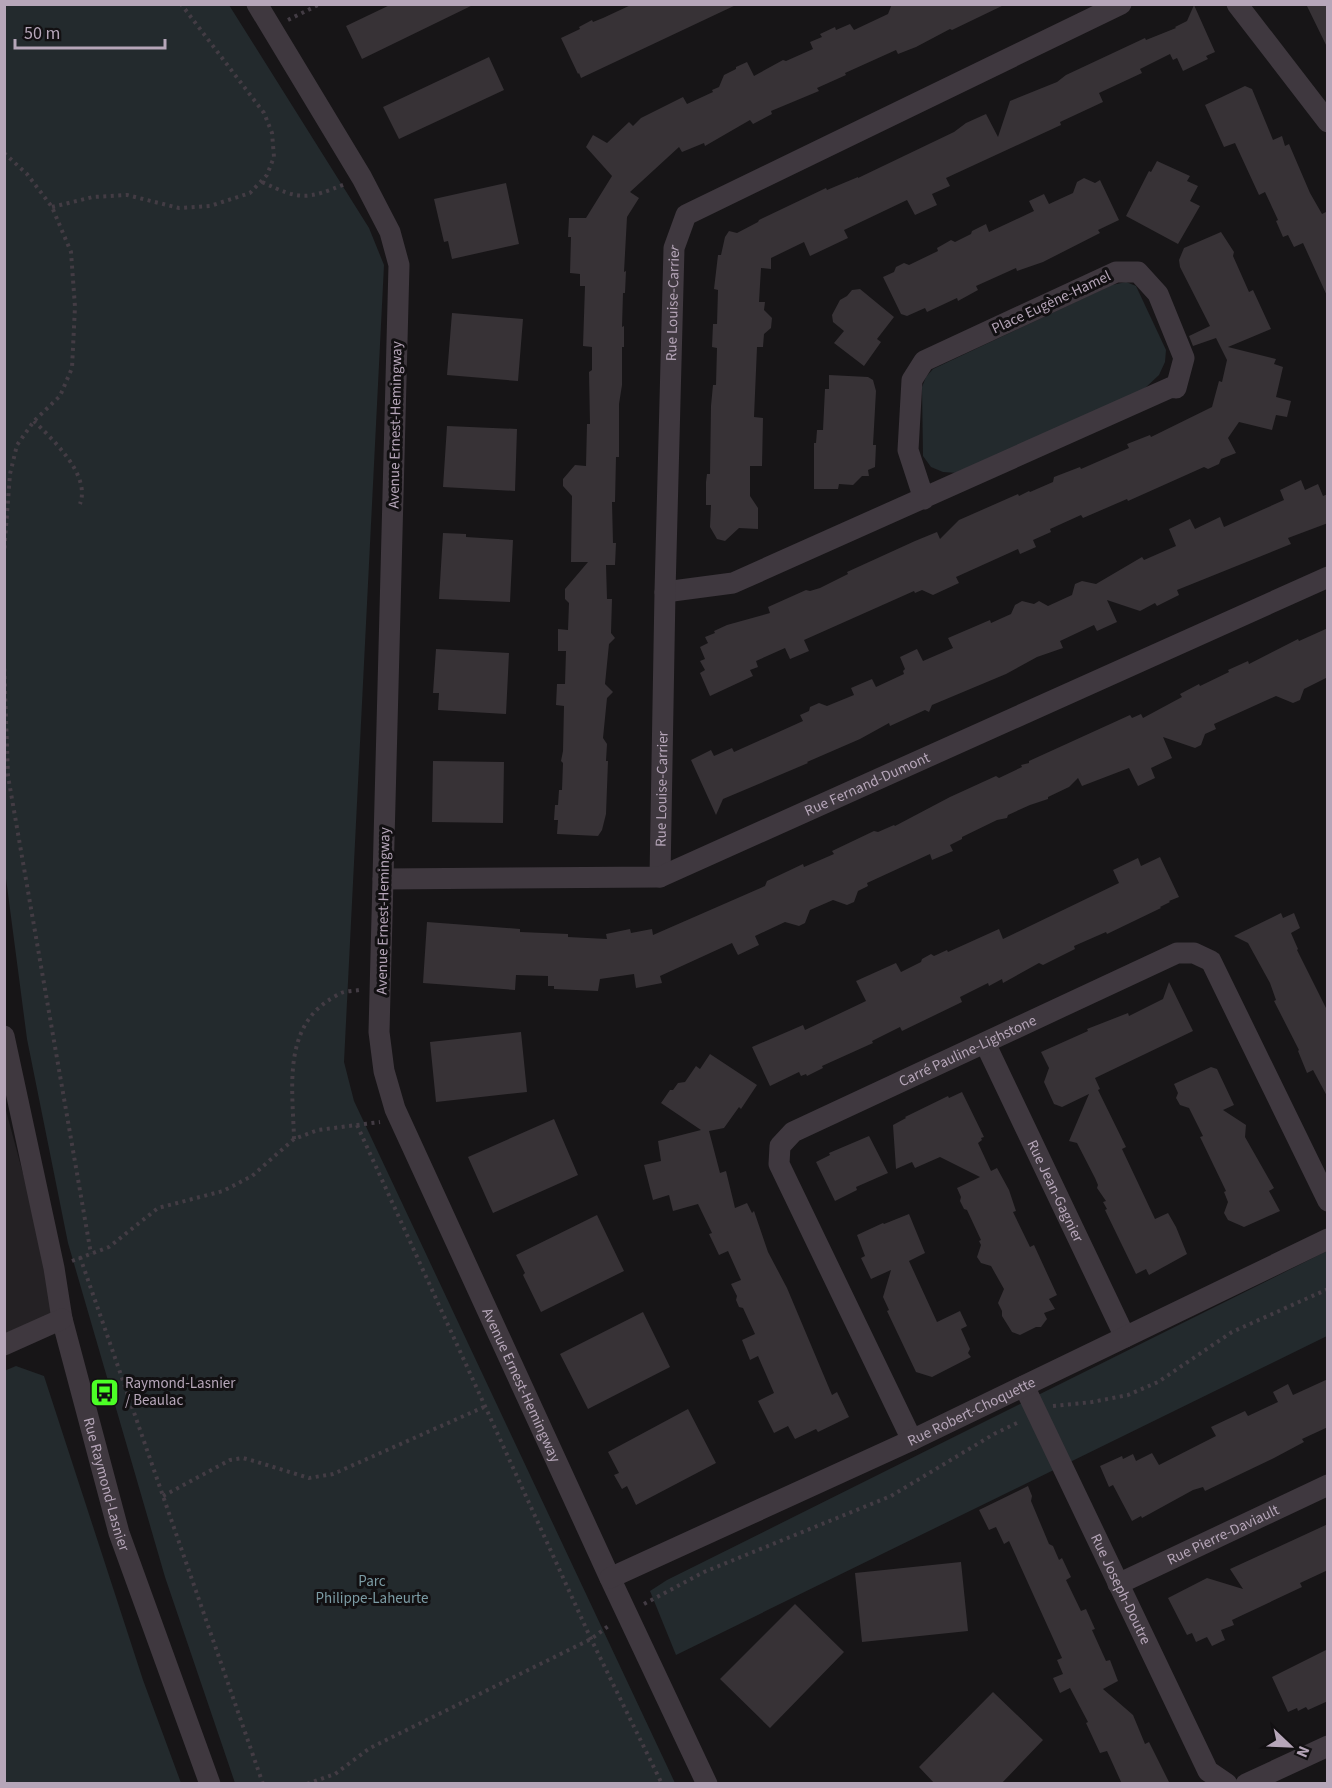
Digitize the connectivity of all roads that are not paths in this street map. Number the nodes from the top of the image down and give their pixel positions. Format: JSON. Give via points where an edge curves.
{"nodes":[{"id":1,"x":257,"y":4,"type":"edge"},
{"id":2,"x":1121,"y":4,"type":"edge"},
{"id":3,"x":1238,"y":4,"type":"edge"},
{"id":4,"x":1328,"y":122,"type":"edge"},
{"id":5,"x":924,"y":499,"type":"junction"},
{"id":6,"x":1328,"y":577,"type":"edge"},
{"id":7,"x":665,"y":592,"type":"junction"},
{"id":8,"x":660,"y":877,"type":"junction"},
{"id":9,"x":383,"y":879,"type":"junction"},
{"id":10,"x":4,"y":1036,"type":"edge"},
{"id":11,"x":985,"y":1043,"type":"junction"},
{"id":12,"x":1328,"y":1200,"type":"edge"},
{"id":13,"x":1328,"y":1239,"type":"edge"},
{"id":14,"x":62,"y":1319,"type":"junction"},
{"id":15,"x":1125,"y":1337,"type":"junction"},
{"id":16,"x":4,"y":1345,"type":"edge"},
{"id":17,"x":1024,"y":1386,"type":"junction"},
{"id":18,"x":912,"y":1440,"type":"junction"},
{"id":19,"x":1328,"y":1485,"type":"edge"},
{"id":20,"x":610,"y":1578,"type":"junction"},
{"id":21,"x":1118,"y":1584,"type":"junction"},
{"id":22,"x":1328,"y":1746,"type":"edge"},
{"id":23,"x":210,"y":1784,"type":"edge"},
{"id":24,"x":707,"y":1784,"type":"edge"},
{"id":25,"x":1227,"y":1784,"type":"edge"},
{"id":26,"x":1245,"y":1784,"type":"edge"}],
"edges":[{"from":1,"to":9,"type":"street","name":"Avenue Ernest-Hemingway","via":[[362,178],[390,232],[399,265]]},
{"from":2,"to":7,"type":"street","name":"Rue Louise-Carrier","via":[[686,215],[674,248]]},
{"from":3,"to":4,"type":"street"},
{"from":5,"to":5,"type":"street","name":"Place Eugène-Hamel","via":[[908,450],[912,380],[924,361],[1116,272],[1138,272],[1158,294],[1184,358],[1176,388]]},
{"from":5,"to":7,"type":"street","name":"Place Eugène-Hamel","via":[[733,582]]},
{"from":6,"to":8,"type":"street","name":"Rue Fernand-Dumont"},
{"from":7,"to":8,"type":"street","name":"Rue Louise-Carrier"},
{"from":8,"to":9,"type":"street","name":"Rue Fernand-Dumont"},
{"from":9,"to":20,"type":"street","name":"Avenue Ernest-Hemingway","via":[[379,1032],[384,1071],[395,1109]]},
{"from":10,"to":14,"type":"street","name":"Rue Raymond-Lasnier"},
{"from":11,"to":12,"type":"street","name":"Carré Pauline-Lighstone","via":[[1177,953],[1194,953],[1211,961]]},
{"from":11,"to":15,"type":"street","name":"Rue Jean-Gagnier"},
{"from":11,"to":18,"type":"street","name":"Carré Pauline-Lighstone","via":[[792,1132],[780,1146],[779,1164]]},
{"from":13,"to":15,"type":"street","name":"Rue Robert-Choquette"},
{"from":14,"to":16,"type":"street"},
{"from":14,"to":23,"type":"street","name":"Rue Raymond-Lasnier","via":[[119,1533]]},
{"from":15,"to":17,"type":"street","name":"Rue Robert-Choquette"},
{"from":17,"to":18,"type":"street","name":"Rue Robert-Choquette"},
{"from":17,"to":21,"type":"street","name":"Rue Joseph-Doutre"},
{"from":18,"to":20,"type":"street","name":"Rue Robert-Choquette"},
{"from":19,"to":21,"type":"street","name":"Rue Pierre-Daviault"},
{"from":20,"to":24,"type":"street","name":"Avenue Ernest-Hemingway"},
{"from":21,"to":25,"type":"street","name":"Rue Joseph-Doutre","via":[[1208,1771]]},
{"from":22,"to":26,"type":"street"}]}
